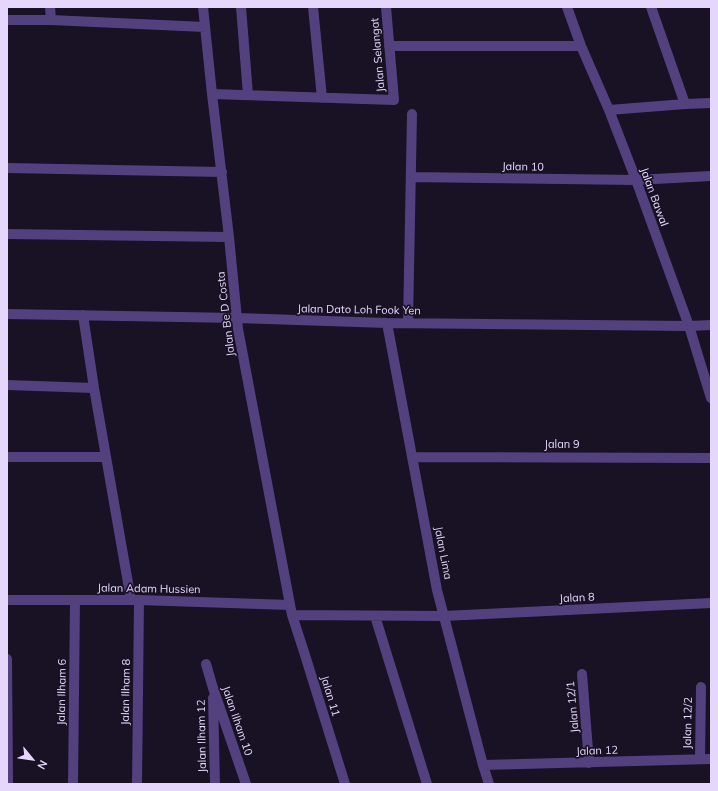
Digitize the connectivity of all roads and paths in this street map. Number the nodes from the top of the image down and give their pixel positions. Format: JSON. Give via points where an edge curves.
{"nodes":[{"id":1,"x":50,"y":7,"type":"edge"},
{"id":2,"x":203,"y":7,"type":"edge"},
{"id":3,"x":241,"y":7,"type":"edge"},
{"id":4,"x":313,"y":7,"type":"edge"},
{"id":5,"x":386,"y":7,"type":"edge"},
{"id":6,"x":567,"y":7,"type":"edge"},
{"id":7,"x":651,"y":7,"type":"edge"},
{"id":8,"x":7,"y":20,"type":"edge"},
{"id":9,"x":51,"y":20,"type":"junction"},
{"id":10,"x":205,"y":27,"type":"junction"},
{"id":11,"x":389,"y":46,"type":"junction"},
{"id":12,"x":581,"y":46,"type":"junction"},
{"id":13,"x":212,"y":94,"type":"junction"},
{"id":14,"x":248,"y":95,"type":"junction"},
{"id":15,"x":322,"y":98,"type":"junction"},
{"id":16,"x":711,"y":103,"type":"edge"},
{"id":17,"x":685,"y":104,"type":"junction"},
{"id":18,"x":609,"y":110,"type":"junction"},
{"id":19,"x":412,"y":114,"type":"dead end"},
{"id":20,"x":7,"y":168,"type":"edge"},
{"id":21,"x":222,"y":172,"type":"junction"},
{"id":22,"x":711,"y":176,"type":"edge"},
{"id":23,"x":411,"y":177,"type":"junction"},
{"id":24,"x":636,"y":180,"type":"junction"},
{"id":25,"x":7,"y":234,"type":"edge"},
{"id":26,"x":230,"y":237,"type":"junction"},
{"id":27,"x":7,"y":314,"type":"edge"},
{"id":28,"x":84,"y":315,"type":"junction"},
{"id":29,"x":237,"y":318,"type":"junction"},
{"id":30,"x":387,"y":323,"type":"junction"},
{"id":31,"x":408,"y":323,"type":"junction"},
{"id":32,"x":711,"y":325,"type":"edge"},
{"id":33,"x":690,"y":326,"type":"junction"},
{"id":34,"x":7,"y":385,"type":"edge"},
{"id":35,"x":94,"y":388,"type":"junction"},
{"id":36,"x":711,"y":398,"type":"edge"},
{"id":37,"x":7,"y":457,"type":"edge"},
{"id":38,"x":106,"y":457,"type":"junction"},
{"id":39,"x":412,"y":457,"type":"junction"},
{"id":40,"x":711,"y":458,"type":"edge"},
{"id":41,"x":7,"y":600,"type":"edge"},
{"id":42,"x":75,"y":600,"type":"junction"},
{"id":43,"x":135,"y":600,"type":"junction"},
{"id":44,"x":711,"y":603,"type":"edge"},
{"id":45,"x":291,"y":610,"type":"junction"},
{"id":46,"x":375,"y":616,"type":"junction"},
{"id":47,"x":444,"y":616,"type":"junction"},
{"id":48,"x":7,"y":659,"type":"edge"},
{"id":49,"x":206,"y":664,"type":"dead end"},
{"id":50,"x":582,"y":674,"type":"dead end"},
{"id":51,"x":701,"y":687,"type":"dead end"},
{"id":52,"x":213,"y":688,"type":"junction"},
{"id":53,"x":711,"y":759,"type":"edge"},
{"id":54,"x":700,"y":760,"type":"junction"},
{"id":55,"x":589,"y":763,"type":"junction"},
{"id":56,"x":483,"y":766,"type":"junction"},
{"id":57,"x":8,"y":784,"type":"edge"},
{"id":58,"x":73,"y":784,"type":"edge"},
{"id":59,"x":137,"y":784,"type":"edge"},
{"id":60,"x":214,"y":784,"type":"edge"},
{"id":61,"x":246,"y":784,"type":"edge"},
{"id":62,"x":345,"y":784,"type":"edge"},
{"id":63,"x":427,"y":784,"type":"edge"},
{"id":64,"x":488,"y":784,"type":"edge"}],
"edges":[{"from":1,"to":9,"type":"street"},
{"from":2,"to":10,"type":"street","name":"Jalan Be D Costa"},
{"from":3,"to":14,"type":"street"},
{"from":4,"to":15,"type":"street"},
{"from":5,"to":11,"type":"street","name":"Jalan Selangat"},
{"from":6,"to":12,"type":"street","name":"Jalan Bawal"},
{"from":7,"to":17,"type":"street"},
{"from":8,"to":9,"type":"street"},
{"from":9,"to":10,"type":"street"},
{"from":10,"to":13,"type":"street","name":"Jalan Be D Costa"},
{"from":11,"to":12,"type":"street"},
{"from":11,"to":15,"type":"street","name":"Jalan Selangat","via":[[394,100]]},
{"from":12,"to":18,"type":"street","name":"Jalan Bawal"},
{"from":13,"to":14,"type":"street"},
{"from":13,"to":21,"type":"street","name":"Jalan Be D Costa"},
{"from":14,"to":15,"type":"street"},
{"from":16,"to":17,"type":"street"},
{"from":17,"to":18,"type":"street"},
{"from":18,"to":24,"type":"street","name":"Jalan Bawal"},
{"from":19,"to":23,"type":"street"},
{"from":20,"to":21,"type":"street"},
{"from":21,"to":26,"type":"street","name":"Jalan Be D Costa"},
{"from":22,"to":24,"type":"street","name":"Jalan 10"},
{"from":23,"to":24,"type":"street","name":"Jalan 10"},
{"from":23,"to":31,"type":"street"},
{"from":24,"to":33,"type":"street","name":"Jalan Bawal"},
{"from":25,"to":26,"type":"street"},
{"from":26,"to":29,"type":"street","name":"Jalan Be D Costa"},
{"from":27,"to":28,"type":"street","name":"Jalan Dato Loh Fook Yen"},
{"from":28,"to":29,"type":"street","name":"Jalan Dato Loh Fook Yen"},
{"from":28,"to":35,"type":"street","name":"Jalan Ilham 8"},
{"from":29,"to":30,"type":"street","name":"Jalan Dato Loh Fook Yen"},
{"from":29,"to":45,"type":"street","name":"Jalan Be D Costa"},
{"from":30,"to":31,"type":"street","name":"Jalan Dato Loh Fook Yen"},
{"from":30,"to":39,"type":"street","name":"Jalan Lima"},
{"from":31,"to":33,"type":"street","name":"Jalan Dato Loh Fook Yen"},
{"from":32,"to":33,"type":"street","name":"Jalan Dato Loh Fook Yen"},
{"from":33,"to":36,"type":"street","name":"Jalan Bawal"},
{"from":34,"to":35,"type":"street"},
{"from":35,"to":38,"type":"street","name":"Jalan Ilham 8"},
{"from":37,"to":38,"type":"street"},
{"from":38,"to":43,"type":"street","name":"Jalan Ilham 8"},
{"from":39,"to":40,"type":"street","name":"Jalan 9"},
{"from":39,"to":47,"type":"street","name":"Jalan Lima"},
{"from":41,"to":42,"type":"street","name":"Jalan Adam Hussien"},
{"from":42,"to":43,"type":"street","name":"Jalan Adam Hussien"},
{"from":42,"to":58,"type":"street","name":"Jalan Ilham 6"},
{"from":43,"to":45,"type":"street","name":"Jalan Adam Hussien"},
{"from":43,"to":59,"type":"street","name":"Jalan Ilham 8"},
{"from":44,"to":47,"type":"street","name":"Jalan 8"},
{"from":45,"to":46,"type":"street","name":"Jalan Adam Hussien"},
{"from":45,"to":62,"type":"street","name":"Jalan 11"},
{"from":46,"to":47,"type":"street","name":"Jalan 8"},
{"from":46,"to":63,"type":"street"},
{"from":47,"to":56,"type":"street","name":"Jalan Lima"},
{"from":48,"to":57,"type":"street"},
{"from":49,"to":52,"type":"street","name":"Jalan Ilham 10"},
{"from":50,"to":55,"type":"street","name":"Jalan 12/1"},
{"from":51,"to":54,"type":"street","name":"Jalan 12/2"},
{"from":52,"to":60,"type":"street","name":"Jalan Ilham 12"},
{"from":52,"to":61,"type":"street","name":"Jalan Ilham 10"},
{"from":53,"to":54,"type":"street","name":"Jalan 12"},
{"from":54,"to":55,"type":"street","name":"Jalan 12"},
{"from":55,"to":56,"type":"street","name":"Jalan 12"},
{"from":56,"to":64,"type":"street","name":"Jalan Lima"}]}
